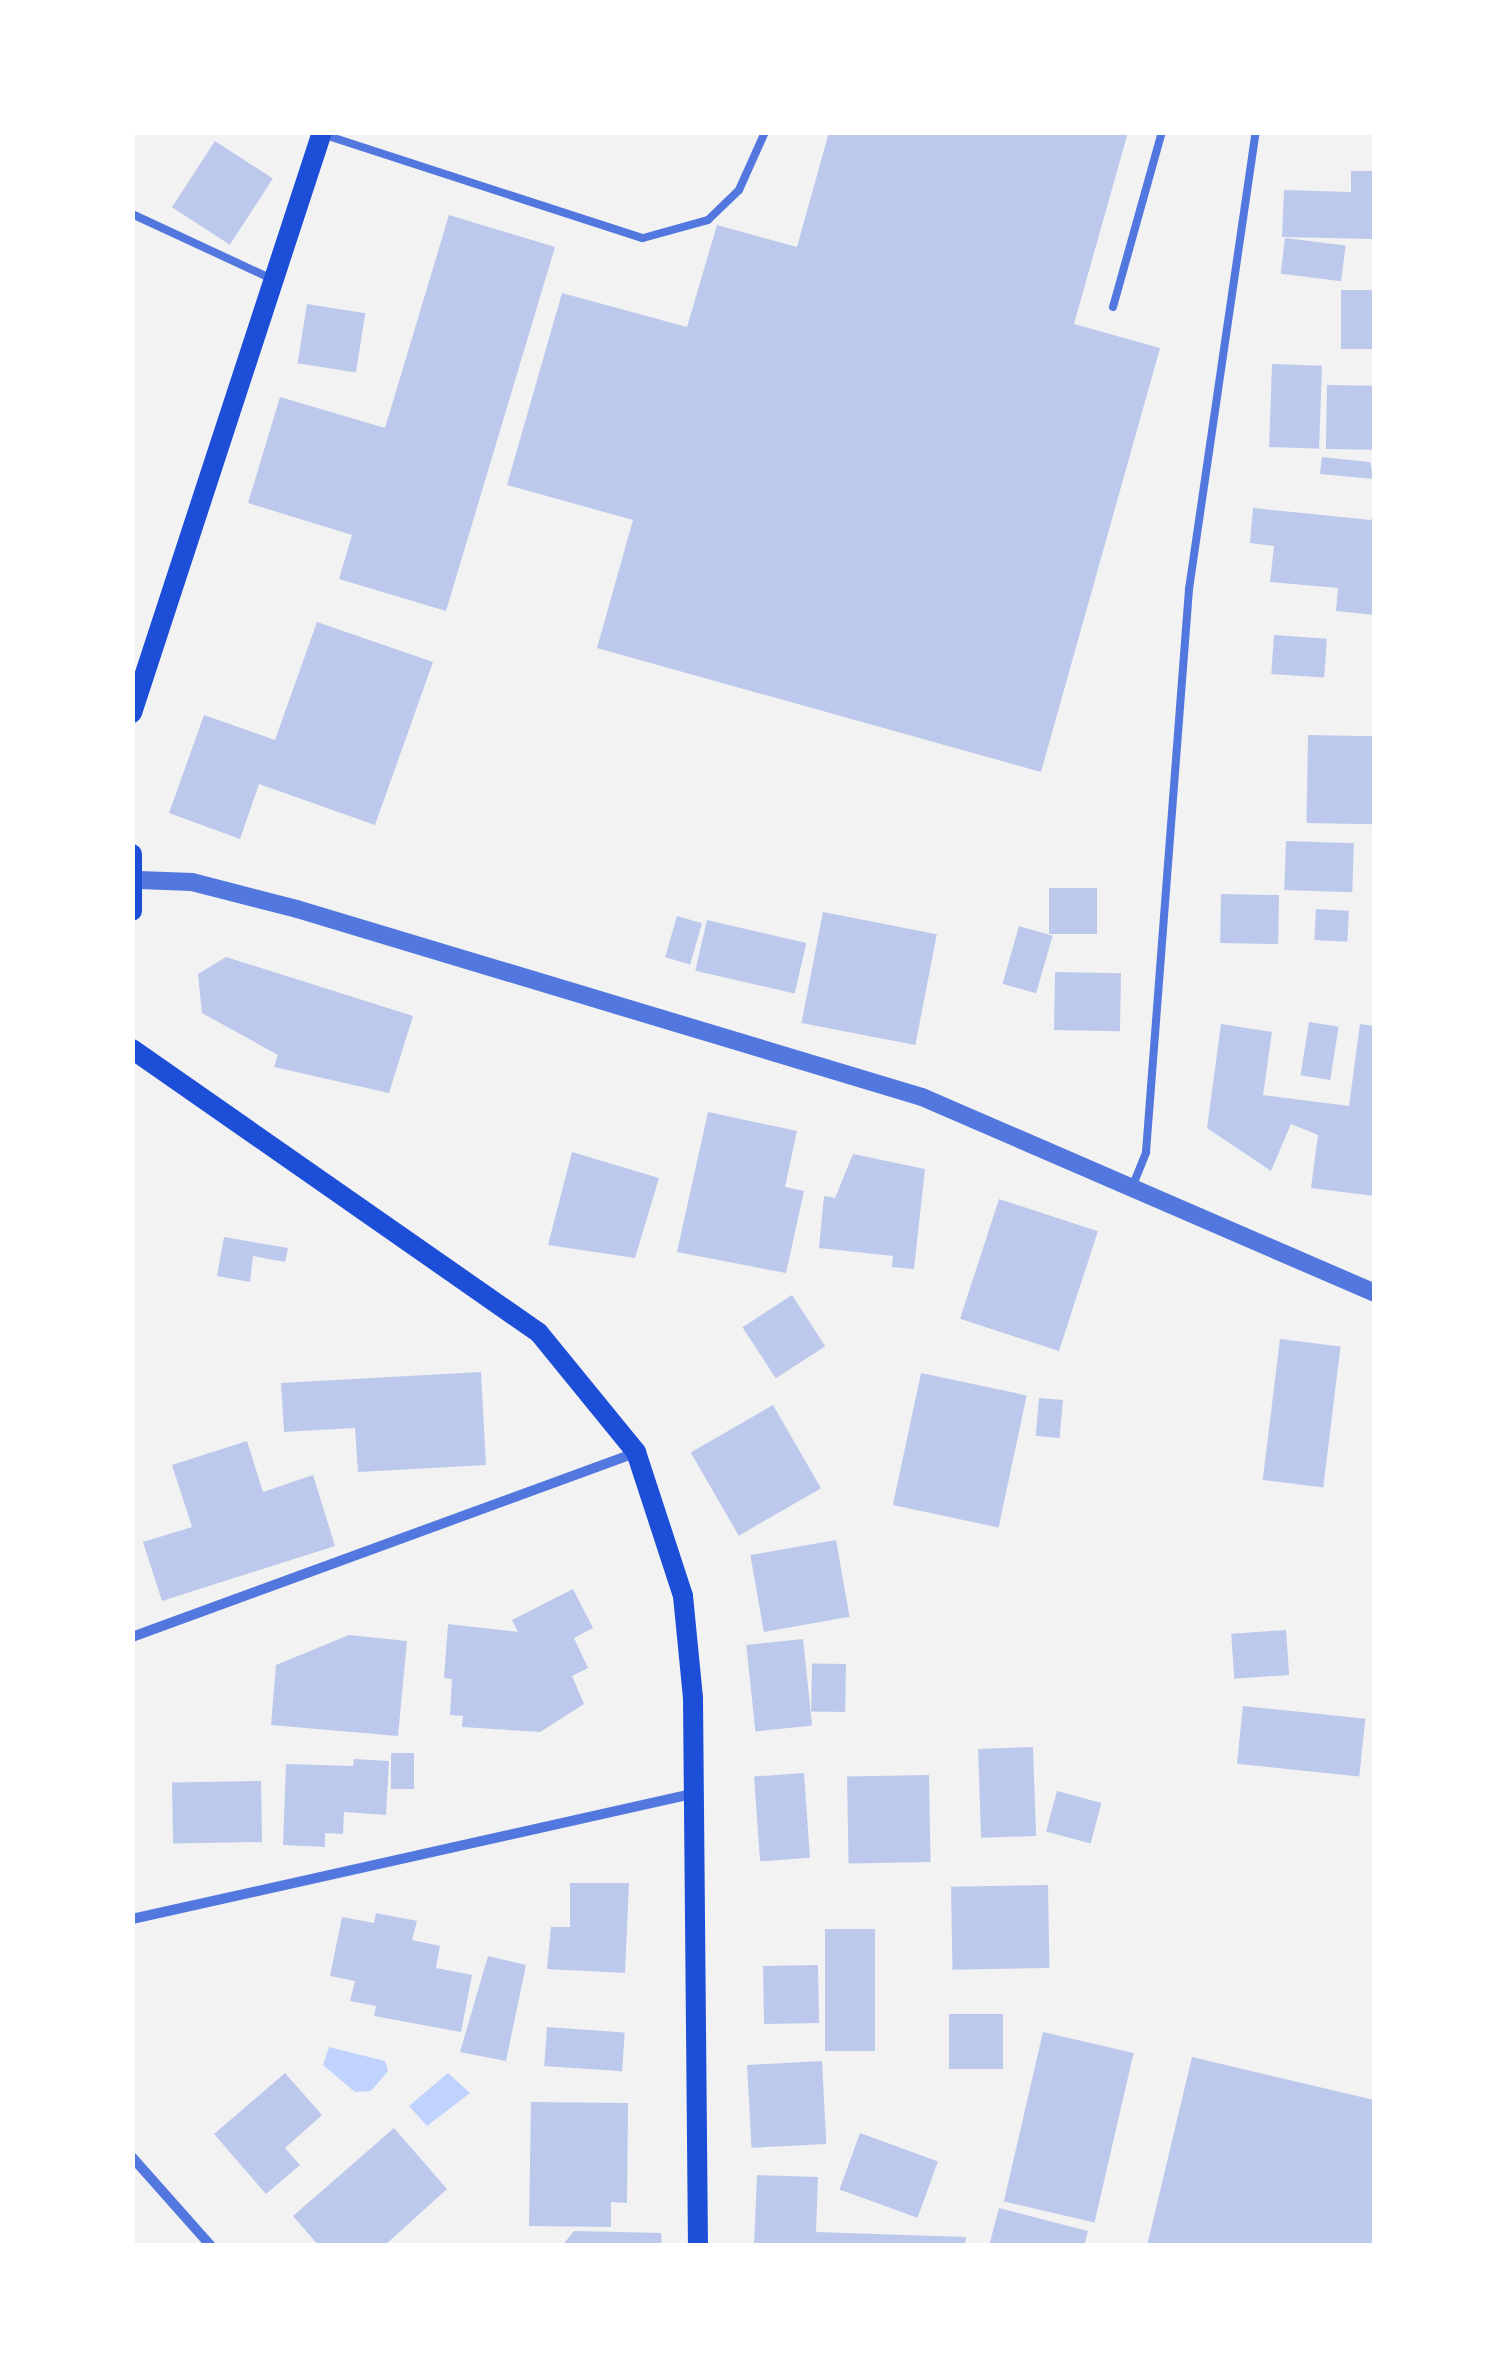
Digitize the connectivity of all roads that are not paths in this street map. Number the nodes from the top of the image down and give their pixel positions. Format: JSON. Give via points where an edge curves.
{"nodes":[{"id":1,"x":765,"y":132,"type":"edge"},
{"id":2,"x":1162,"y":132,"type":"edge"},
{"id":3,"x":1256,"y":132,"type":"edge"},
{"id":4,"x":322,"y":133,"type":"edge"},
{"id":5,"x":132,"y":214,"type":"edge"},
{"id":6,"x":274,"y":280,"type":"junction"},
{"id":7,"x":1112,"y":307,"type":"dead end"},
{"id":8,"x":132,"y":713,"type":"edge"},
{"id":9,"x":132,"y":854,"type":"edge"},
{"id":10,"x":139,"y":880,"type":"junction"},
{"id":11,"x":132,"y":911,"type":"edge"},
{"id":12,"x":132,"y":1048,"type":"edge"},
{"id":13,"x":1133,"y":1185,"type":"junction"},
{"id":14,"x":1374,"y":1293,"type":"edge"},
{"id":15,"x":636,"y":1452,"type":"junction"},
{"id":16,"x":132,"y":1638,"type":"edge"},
{"id":17,"x":692,"y":1794,"type":"junction"},
{"id":18,"x":132,"y":1919,"type":"edge"},
{"id":19,"x":132,"y":2157,"type":"edge"},
{"id":20,"x":211,"y":2246,"type":"edge"},
{"id":21,"x":698,"y":2246,"type":"edge"}],
"edges":[{"from":1,"to":4,"type":"lane","via":[[739,190],[708,220],[642,238]]},
{"from":2,"to":7,"type":"lane"},
{"from":3,"to":13,"type":"lane","via":[[1188,589],[1146,1152]]},
{"from":4,"to":6,"type":"main road"},
{"from":5,"to":6,"type":"lane"},
{"from":6,"to":8,"type":"main road"},
{"from":9,"to":10,"type":"main road"},
{"from":10,"to":11,"type":"main road"},
{"from":10,"to":13,"type":"street","via":[[192,882],[297,909],[922,1097]]},
{"from":12,"to":15,"type":"main road","via":[[539,1333]]},
{"from":13,"to":14,"type":"street"},
{"from":15,"to":16,"type":"street"},
{"from":15,"to":17,"type":"main road","via":[[683,1596]]},
{"from":17,"to":18,"type":"street"},
{"from":17,"to":21,"type":"main road"},
{"from":19,"to":20,"type":"street"}]}
